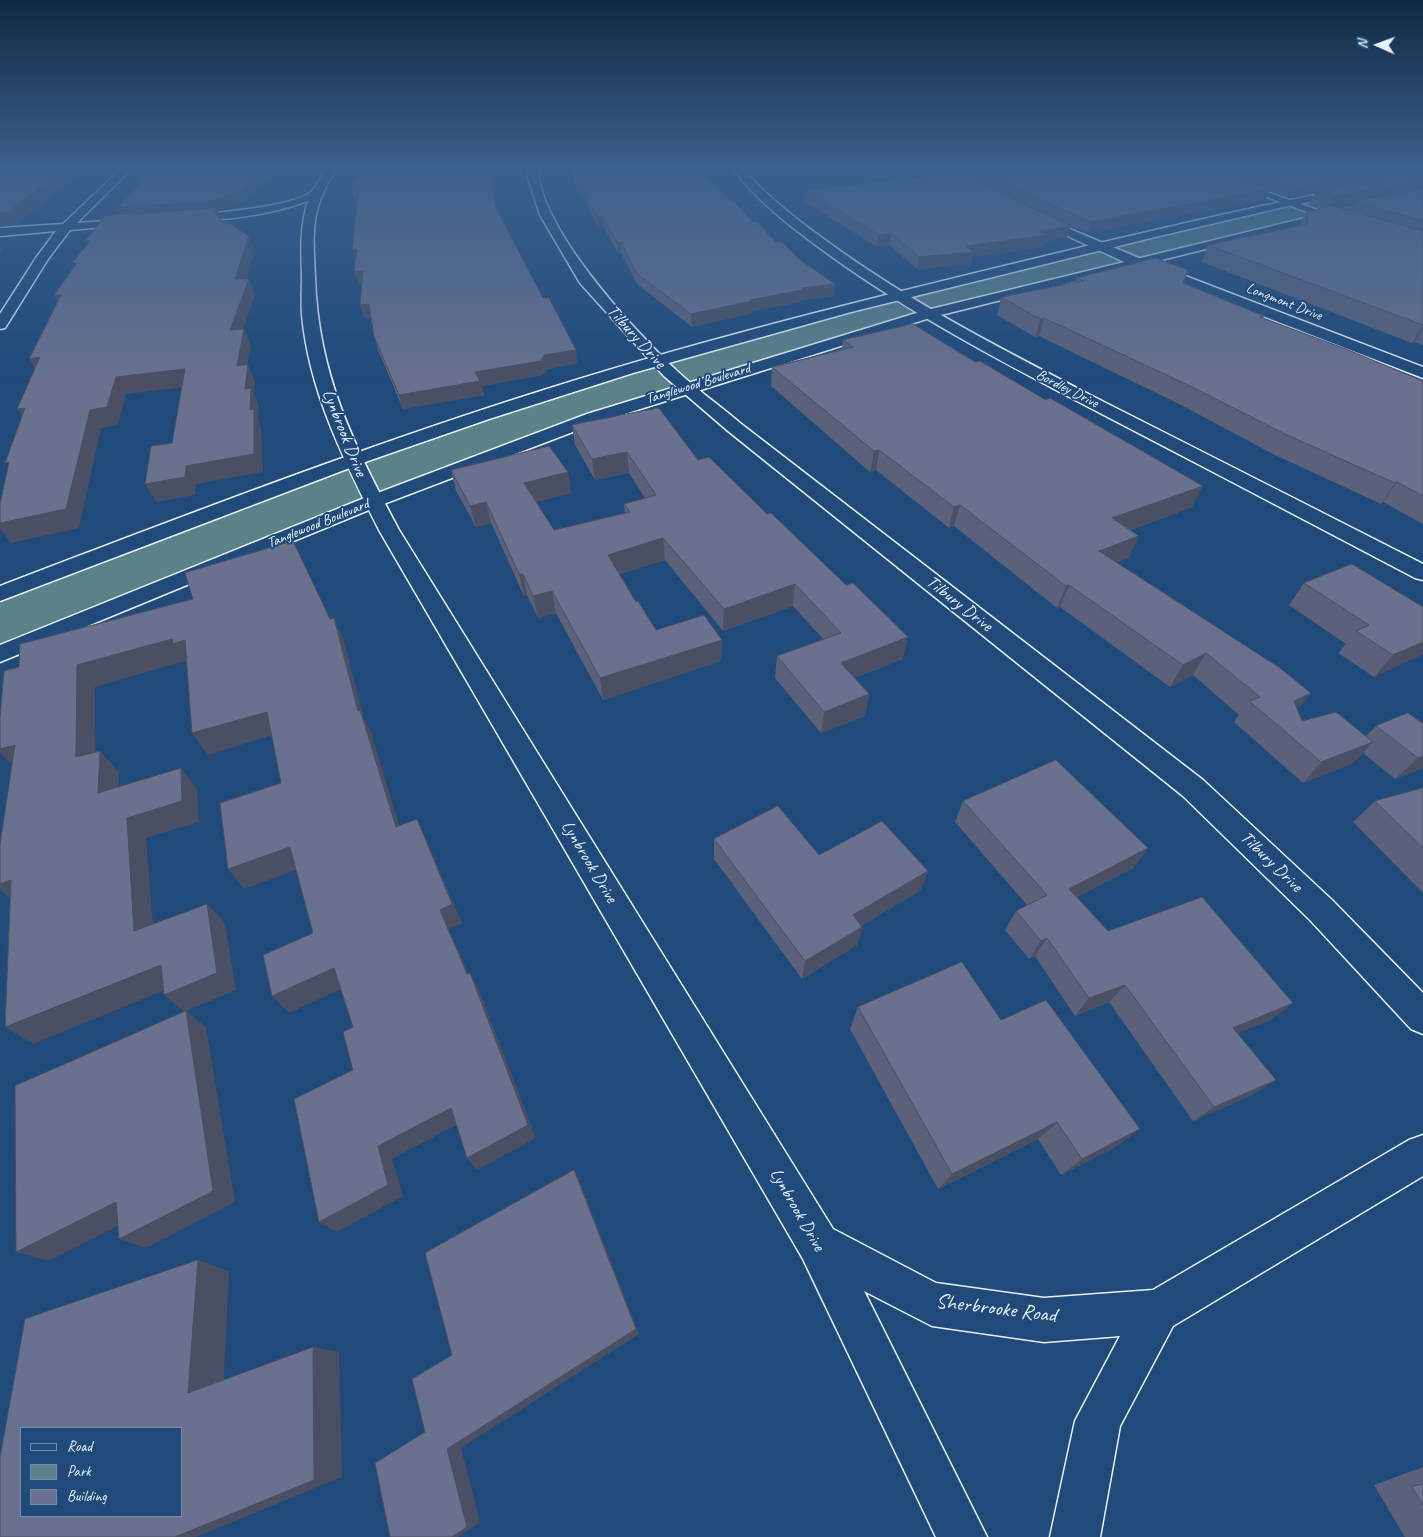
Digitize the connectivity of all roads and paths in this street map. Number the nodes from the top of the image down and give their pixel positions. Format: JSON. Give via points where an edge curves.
{"nodes":[{"id":1,"x":57,"y":240,"type":"edge"},
{"id":2,"x":302,"y":240,"type":"edge"},
{"id":3,"x":561,"y":240,"type":"edge"},
{"id":4,"x":817,"y":240,"type":"edge"},
{"id":5,"x":1086,"y":240,"type":"edge"},
{"id":6,"x":1126,"y":240,"type":"edge"},
{"id":7,"x":1228,"y":240,"type":"edge"},
{"id":8,"x":1100,"y":246,"type":"junction"},
{"id":9,"x":1136,"y":262,"type":"junction"},
{"id":10,"x":896,"y":295,"type":"junction"},
{"id":11,"x":928,"y":314,"type":"junction"},
{"id":12,"x":0,"y":325,"type":"edge"},
{"id":13,"x":657,"y":361,"type":"junction"},
{"id":14,"x":1423,"y":373,"type":"edge"},
{"id":15,"x":687,"y":388,"type":"junction"},
{"id":16,"x":354,"y":459,"type":"junction"},
{"id":17,"x":374,"y":501,"type":"junction"},
{"id":18,"x":1423,"y":573,"type":"edge"},
{"id":19,"x":0,"y":594,"type":"edge"},
{"id":20,"x":0,"y":654,"type":"edge"},
{"id":21,"x":1423,"y":1017,"type":"edge"},
{"id":22,"x":1423,"y":1154,"type":"edge"},
{"id":23,"x":818,"y":1244,"type":"junction"},
{"id":24,"x":1158,"y":1311,"type":"junction"},
{"id":25,"x":962,"y":1537,"type":"edge"},
{"id":26,"x":1075,"y":1537,"type":"edge"}],
"edges":[{"from":1,"to":12,"type":"street"},
{"from":2,"to":16,"type":"street","name":"Lynbrook Drive","via":[[309,315],[320,373]]},
{"from":3,"to":13,"type":"street","name":"Tilbury Drive","via":[[585,280]]},
{"from":4,"to":10,"type":"street","name":"Bordley Drive"},
{"from":5,"to":8,"type":"street","name":"Longmont Drive"},
{"from":6,"to":8,"type":"street","name":"Tanglewood Boulevard"},
{"from":7,"to":9,"type":"street","name":"Tanglewood Boulevard"},
{"from":8,"to":9,"type":"street","name":"Longmont Drive"},
{"from":8,"to":10,"type":"street","name":"Tanglewood Boulevard"},
{"from":9,"to":11,"type":"street","name":"Tanglewood Boulevard"},
{"from":9,"to":14,"type":"street","name":"Longmont Drive"},
{"from":10,"to":11,"type":"street","name":"Bordley Drive"},
{"from":10,"to":13,"type":"street","name":"Tanglewood Boulevard"},
{"from":11,"to":15,"type":"street","name":"Tanglewood Boulevard"},
{"from":11,"to":18,"type":"street","name":"Bordley Drive"},
{"from":13,"to":15,"type":"street","name":"Tilbury Drive"},
{"from":13,"to":16,"type":"street","name":"Tanglewood Boulevard","via":[[485,414]]},
{"from":15,"to":17,"type":"street","name":"Tanglewood Boulevard","via":[[575,424]]},
{"from":15,"to":21,"type":"street","name":"Tilbury Drive","via":[[1193,788],[1322,910]]},
{"from":16,"to":17,"type":"street","name":"Lynbrook Drive"},
{"from":16,"to":19,"type":"street","name":"Tanglewood Boulevard"},
{"from":17,"to":20,"type":"street","name":"Tanglewood Boulevard"},
{"from":17,"to":23,"type":"street","name":"Lynbrook Drive"},
{"from":22,"to":24,"type":"street","name":"Sherbrooke Road"},
{"from":23,"to":24,"type":"street","name":"Sherbrooke Road","via":[[932,1304],[1044,1320]]},
{"from":23,"to":25,"type":"street","name":"Lynbrook Drive"},
{"from":24,"to":26,"type":"street","via":[[1098,1421]]}]}
